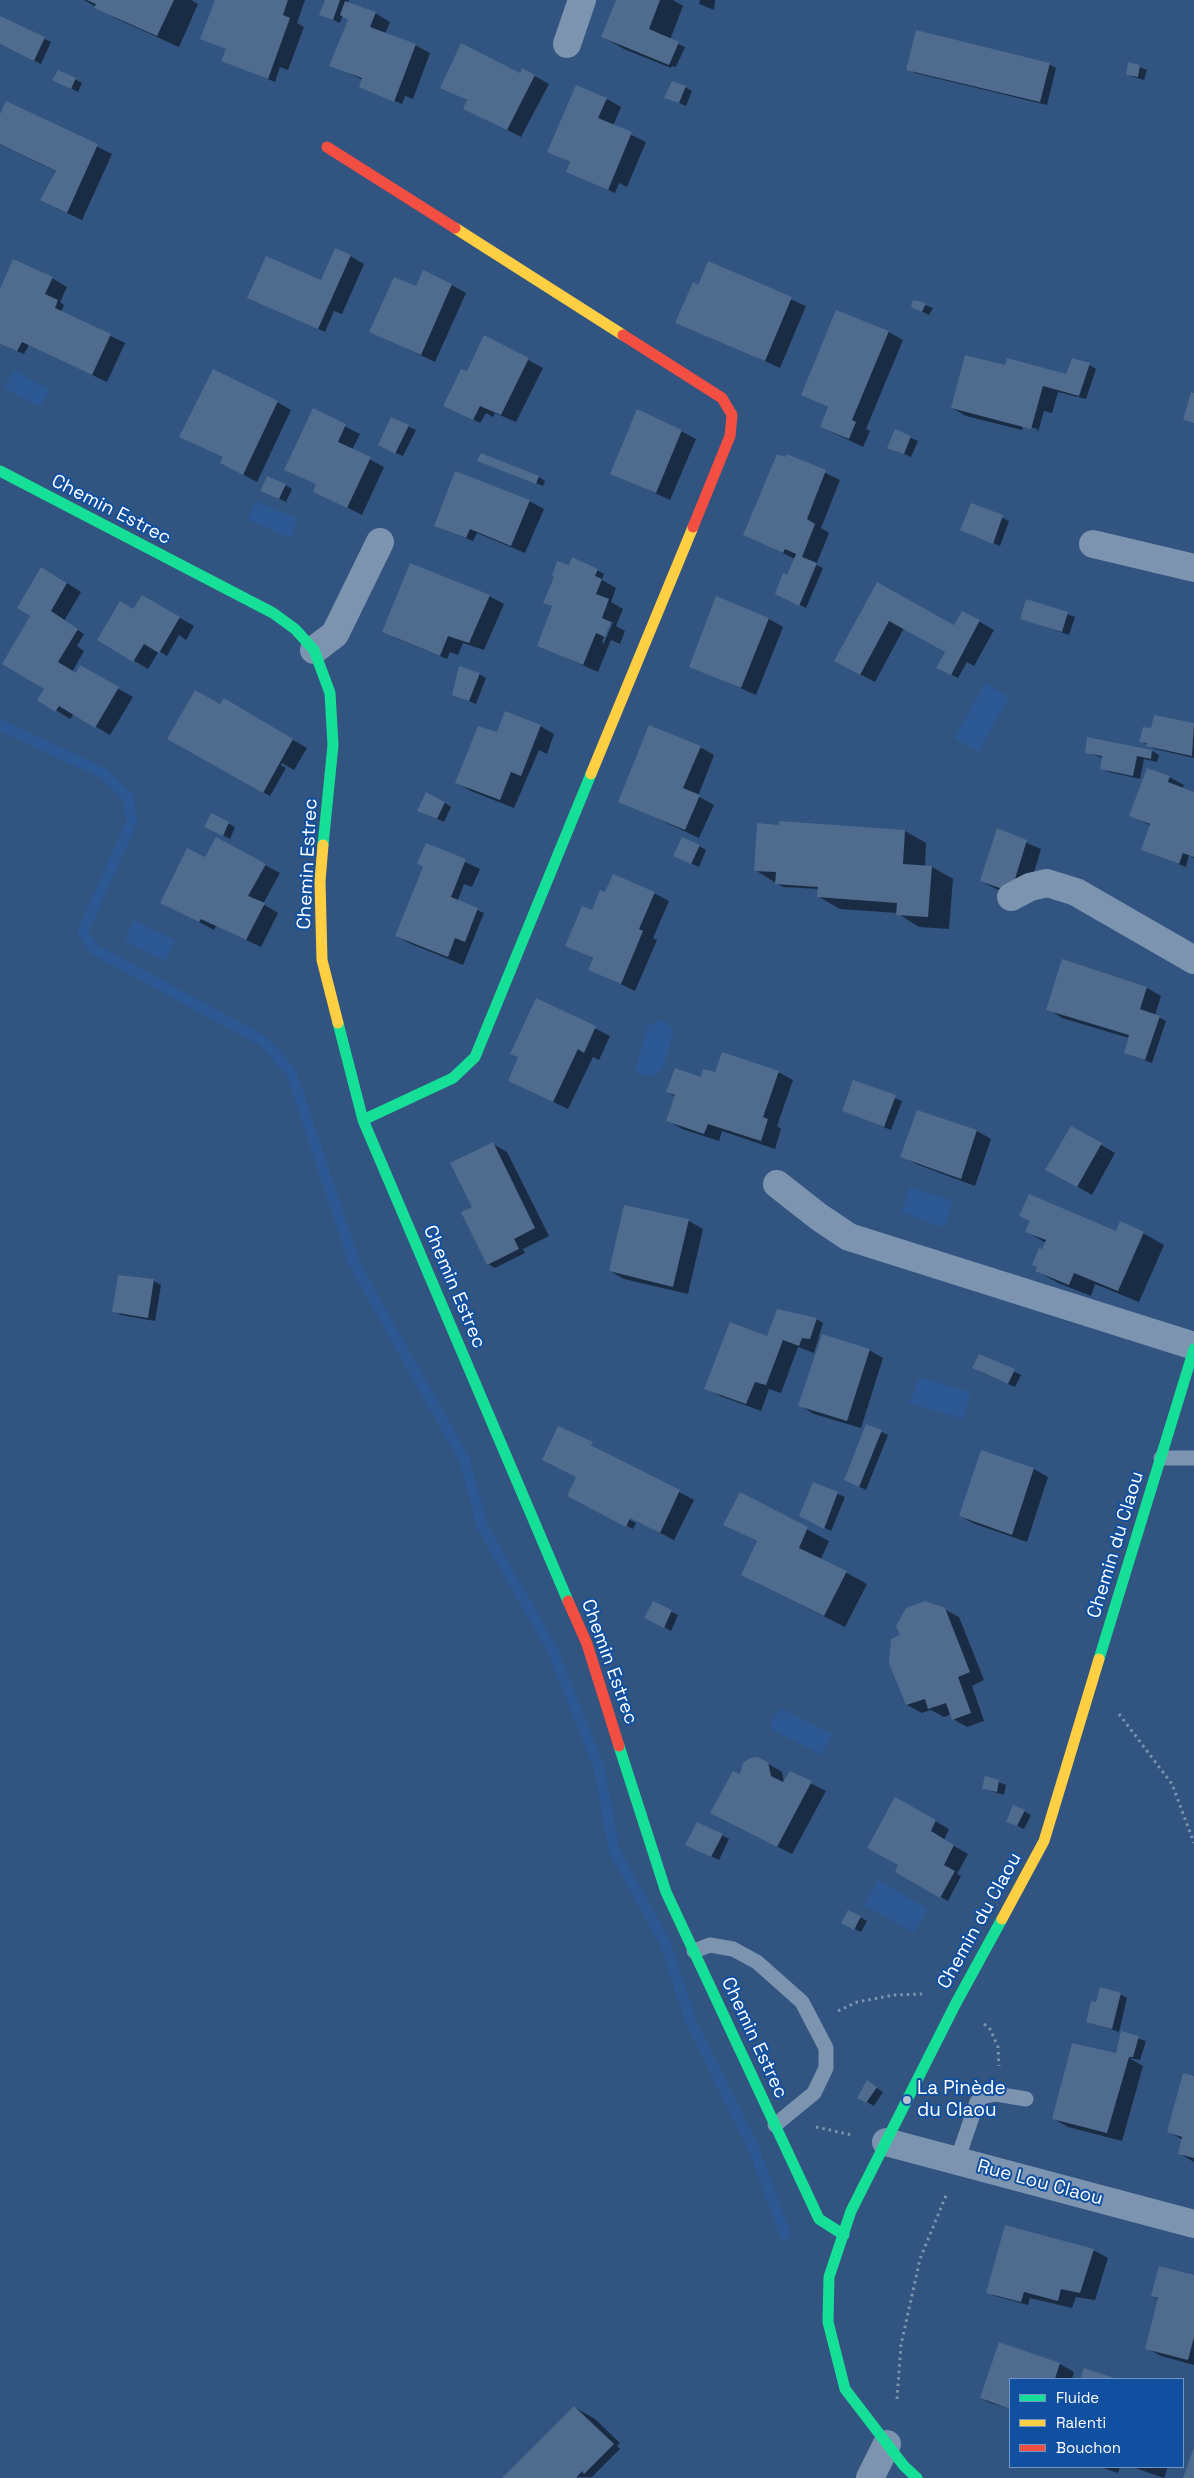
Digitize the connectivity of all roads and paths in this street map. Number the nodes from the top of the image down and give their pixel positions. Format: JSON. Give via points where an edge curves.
{"nodes":[{"id":1,"x":582,"y":0,"type":"edge"},
{"id":2,"x":567,"y":44,"type":"dead end"},
{"id":3,"x":326,"y":147,"type":"dead end"},
{"id":4,"x":0,"y":471,"type":"edge"},
{"id":5,"x":380,"y":542,"type":"dead end"},
{"id":6,"x":1093,"y":544,"type":"dead end"},
{"id":7,"x":1194,"y":568,"type":"edge"},
{"id":8,"x":314,"y":650,"type":"junction"},
{"id":9,"x":1011,"y":898,"type":"dead end"},
{"id":10,"x":1194,"y":960,"type":"edge"},
{"id":11,"x":363,"y":1120,"type":"junction"},
{"id":12,"x":778,"y":1184,"type":"dead end"},
{"id":13,"x":1194,"y":1347,"type":"edge"},
{"id":14,"x":1161,"y":1458,"type":"junction"},
{"id":15,"x":1194,"y":1458,"type":"edge"},
{"id":16,"x":1093,"y":1679,"type":"junction"},
{"id":17,"x":1194,"y":1843,"type":"edge"},
{"id":18,"x":694,"y":1951,"type":"junction"},
{"id":19,"x":931,"y":1994,"type":"dead end"},
{"id":20,"x":977,"y":2019,"type":"dead end"},
{"id":21,"x":812,"y":2023,"type":"junction"},
{"id":22,"x":996,"y":2094,"type":"junction"},
{"id":23,"x":1026,"y":2099,"type":"dead end"},
{"id":24,"x":775,"y":2125,"type":"junction"},
{"id":25,"x":886,"y":2142,"type":"junction"},
{"id":26,"x":957,"y":2161,"type":"junction"},
{"id":27,"x":948,"y":2190,"type":"dead end"},
{"id":28,"x":1194,"y":2224,"type":"edge"},
{"id":29,"x":844,"y":2235,"type":"junction"},
{"id":30,"x":897,"y":2404,"type":"dead end"},
{"id":31,"x":887,"y":2444,"type":"junction"},
{"id":32,"x":870,"y":2478,"type":"edge"},
{"id":33,"x":917,"y":2478,"type":"edge"}],
"edges":[{"from":1,"to":2,"type":"street"},
{"from":3,"to":11,"type":"street","via":[[722,398],[732,415],[730,436],[475,1057],[453,1078]]},
{"from":4,"to":8,"type":"street","name":"Chemin Estrec","via":[[272,613],[295,628]]},
{"from":5,"to":8,"type":"street","via":[[335,634]]},
{"from":6,"to":7,"type":"street"},
{"from":8,"to":11,"type":"street","name":"Chemin Estrec","via":[[330,693],[333,745],[320,882],[322,960]]},
{"from":9,"to":10,"type":"street","via":[[1030,887],[1047,883],[1076,892]]},
{"from":11,"to":18,"type":"street","name":"Chemin Estrec","via":[[587,1644],[666,1892]]},
{"from":12,"to":13,"type":"street","via":[[849,1237]]},
{"from":13,"to":14,"type":"street","name":"Chemin du Claou"},
{"from":14,"to":15,"type":"lane"},
{"from":14,"to":16,"type":"street","name":"Chemin du Claou"},
{"from":16,"to":17,"type":"path","via":[[1172,1784]]},
{"from":16,"to":25,"type":"street","name":"Chemin du Claou","via":[[1044,1841],[956,2003]]},
{"from":18,"to":21,"type":"lane","via":[[710,1945],[733,1949],[756,1962],[802,2002]]},
{"from":18,"to":24,"type":"street","name":"Chemin Estrec"},
{"from":19,"to":21,"type":"path","via":[[894,1995],[857,2002]]},
{"from":20,"to":22,"type":"path","via":[[990,2029],[998,2047]]},
{"from":21,"to":24,"type":"lane","via":[[826,2048],[826,2068],[814,2093]]},
{"from":22,"to":23,"type":"lane"},
{"from":22,"to":26,"type":"lane","via":[[984,2096],[977,2102]]},
{"from":24,"to":25,"type":"path","via":[[823,2128]]},
{"from":24,"to":29,"type":"street","name":"Chemin Estrec","via":[[819,2219]]},
{"from":25,"to":26,"type":"street","name":"Rue Lou Claou"},
{"from":25,"to":29,"type":"street","name":"Chemin du Claou","via":[[852,2211]]},
{"from":26,"to":28,"type":"street","name":"Rue Lou Claou"},
{"from":27,"to":30,"type":"path","via":[[920,2259],[901,2345]]},
{"from":29,"to":31,"type":"street","name":"Chemin du Claou","via":[[829,2277],[828,2322],[845,2389]]},
{"from":31,"to":32,"type":"street"},
{"from":31,"to":33,"type":"street","name":"Chemin du Claou"}]}
